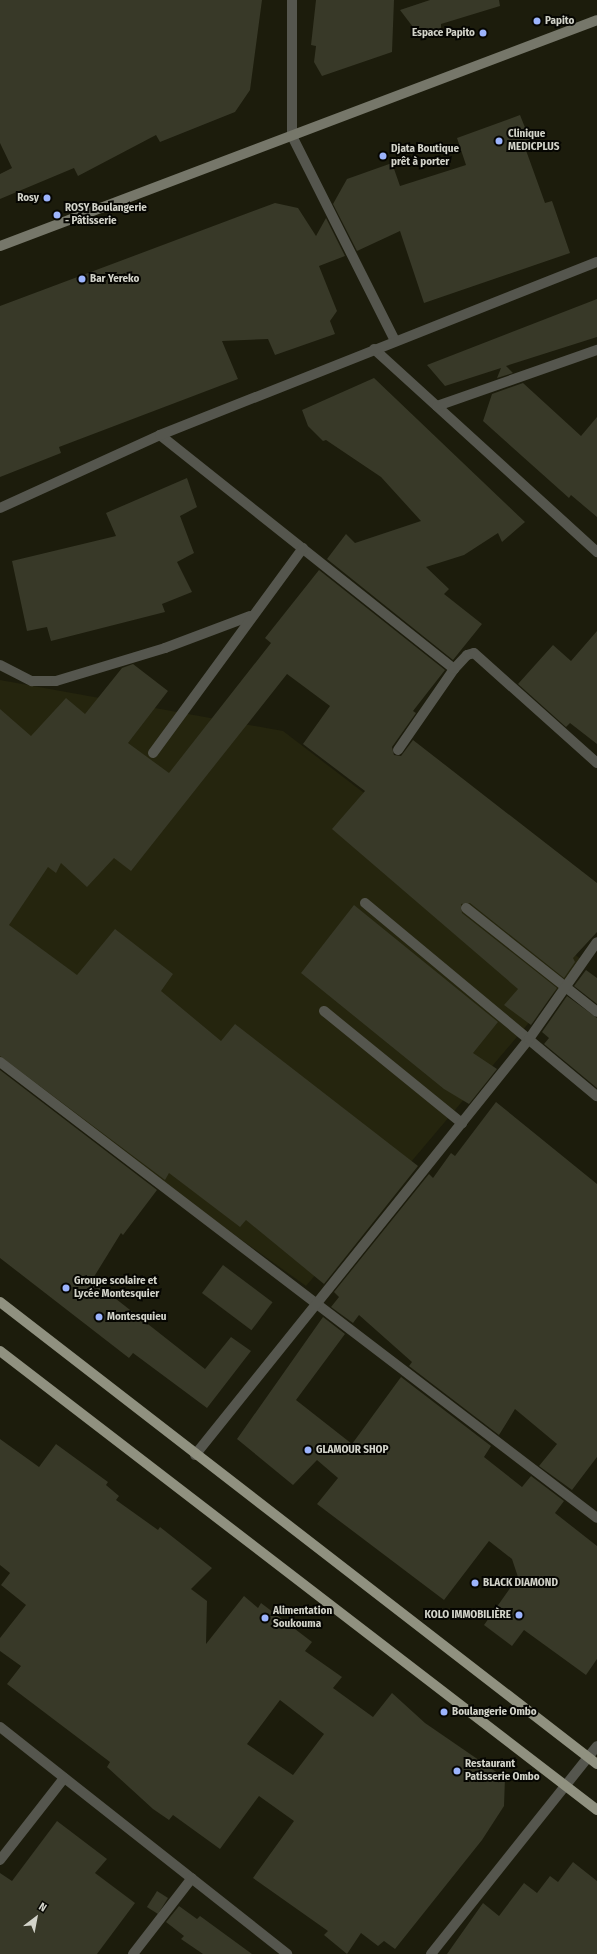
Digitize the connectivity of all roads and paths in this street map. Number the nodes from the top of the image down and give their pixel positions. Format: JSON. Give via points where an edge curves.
{"nodes":[{"id":1,"x":292,"y":0,"type":"edge"},
{"id":2,"x":597,"y":20,"type":"edge"},
{"id":3,"x":292,"y":136,"type":"junction"},
{"id":4,"x":0,"y":246,"type":"edge"},
{"id":5,"x":597,"y":262,"type":"edge"},
{"id":6,"x":395,"y":341,"type":"junction"},
{"id":7,"x":374,"y":349,"type":"junction"},
{"id":8,"x":597,"y":350,"type":"edge"},
{"id":9,"x":437,"y":406,"type":"junction"},
{"id":10,"x":160,"y":435,"type":"junction"},
{"id":11,"x":0,"y":508,"type":"edge"},
{"id":12,"x":302,"y":548,"type":"junction"},
{"id":13,"x":597,"y":552,"type":"edge"},
{"id":14,"x":250,"y":616,"type":"junction"},
{"id":15,"x":0,"y":665,"type":"edge"},
{"id":16,"x":454,"y":669,"type":"junction"},
{"id":17,"x":398,"y":750,"type":"dead end"},
{"id":18,"x":153,"y":754,"type":"dead end"},
{"id":19,"x":597,"y":763,"type":"edge"},
{"id":20,"x":365,"y":903,"type":"dead end"},
{"id":21,"x":466,"y":908,"type":"dead end"},
{"id":22,"x":597,"y":942,"type":"edge"},
{"id":23,"x":565,"y":984,"type":"junction"},
{"id":24,"x":324,"y":1011,"type":"dead end"},
{"id":25,"x":597,"y":1012,"type":"edge"},
{"id":26,"x":529,"y":1039,"type":"junction"},
{"id":27,"x":0,"y":1062,"type":"edge"},
{"id":28,"x":597,"y":1096,"type":"edge"},
{"id":29,"x":462,"y":1123,"type":"junction"},
{"id":30,"x":0,"y":1302,"type":"edge"},
{"id":31,"x":317,"y":1302,"type":"junction"},
{"id":32,"x":0,"y":1351,"type":"edge"},
{"id":33,"x":195,"y":1455,"type":"junction"},
{"id":34,"x":597,"y":1518,"type":"edge"},
{"id":35,"x":0,"y":1727,"type":"edge"},
{"id":36,"x":597,"y":1746,"type":"edge"},
{"id":37,"x":587,"y":1757,"type":"junction"},
{"id":38,"x":597,"y":1764,"type":"edge"},
{"id":39,"x":64,"y":1778,"type":"junction"},
{"id":40,"x":565,"y":1785,"type":"junction"},
{"id":41,"x":597,"y":1810,"type":"edge"},
{"id":42,"x":0,"y":1860,"type":"edge"},
{"id":43,"x":192,"y":1878,"type":"junction"},
{"id":44,"x":133,"y":1954,"type":"edge"},
{"id":45,"x":287,"y":1954,"type":"edge"},
{"id":46,"x":431,"y":1954,"type":"edge"}],
"edges":[{"from":1,"to":3,"type":"street"},
{"from":2,"to":3,"type":"street"},
{"from":3,"to":4,"type":"street"},
{"from":3,"to":6,"type":"street"},
{"from":5,"to":6,"type":"street"},
{"from":6,"to":7,"type":"street"},
{"from":7,"to":9,"type":"street"},
{"from":7,"to":10,"type":"street"},
{"from":8,"to":9,"type":"street"},
{"from":9,"to":13,"type":"street"},
{"from":10,"to":11,"type":"street"},
{"from":10,"to":12,"type":"street"},
{"from":12,"to":14,"type":"street"},
{"from":12,"to":16,"type":"street"},
{"from":14,"to":15,"type":"street","via":[[165,648],[56,681],[32,681]]},
{"from":14,"to":18,"type":"street"},
{"from":16,"to":17,"type":"street"},
{"from":16,"to":19,"type":"street","via":[[467,655],[474,653]]},
{"from":20,"to":26,"type":"street"},
{"from":21,"to":23,"type":"street"},
{"from":22,"to":23,"type":"street"},
{"from":23,"to":25,"type":"street"},
{"from":23,"to":26,"type":"street"},
{"from":24,"to":29,"type":"street"},
{"from":26,"to":28,"type":"street"},
{"from":26,"to":29,"type":"street"},
{"from":27,"to":31,"type":"street"},
{"from":29,"to":31,"type":"street"},
{"from":30,"to":33,"type":"main road"},
{"from":31,"to":33,"type":"street"},
{"from":31,"to":34,"type":"street"},
{"from":32,"to":40,"type":"main road"},
{"from":33,"to":37,"type":"main road"},
{"from":35,"to":39,"type":"street"},
{"from":36,"to":37,"type":"street"},
{"from":37,"to":38,"type":"main road"},
{"from":37,"to":40,"type":"street"},
{"from":39,"to":42,"type":"street"},
{"from":39,"to":43,"type":"street"},
{"from":40,"to":41,"type":"main road"},
{"from":40,"to":46,"type":"street"},
{"from":43,"to":44,"type":"street"},
{"from":43,"to":45,"type":"street"}]}
